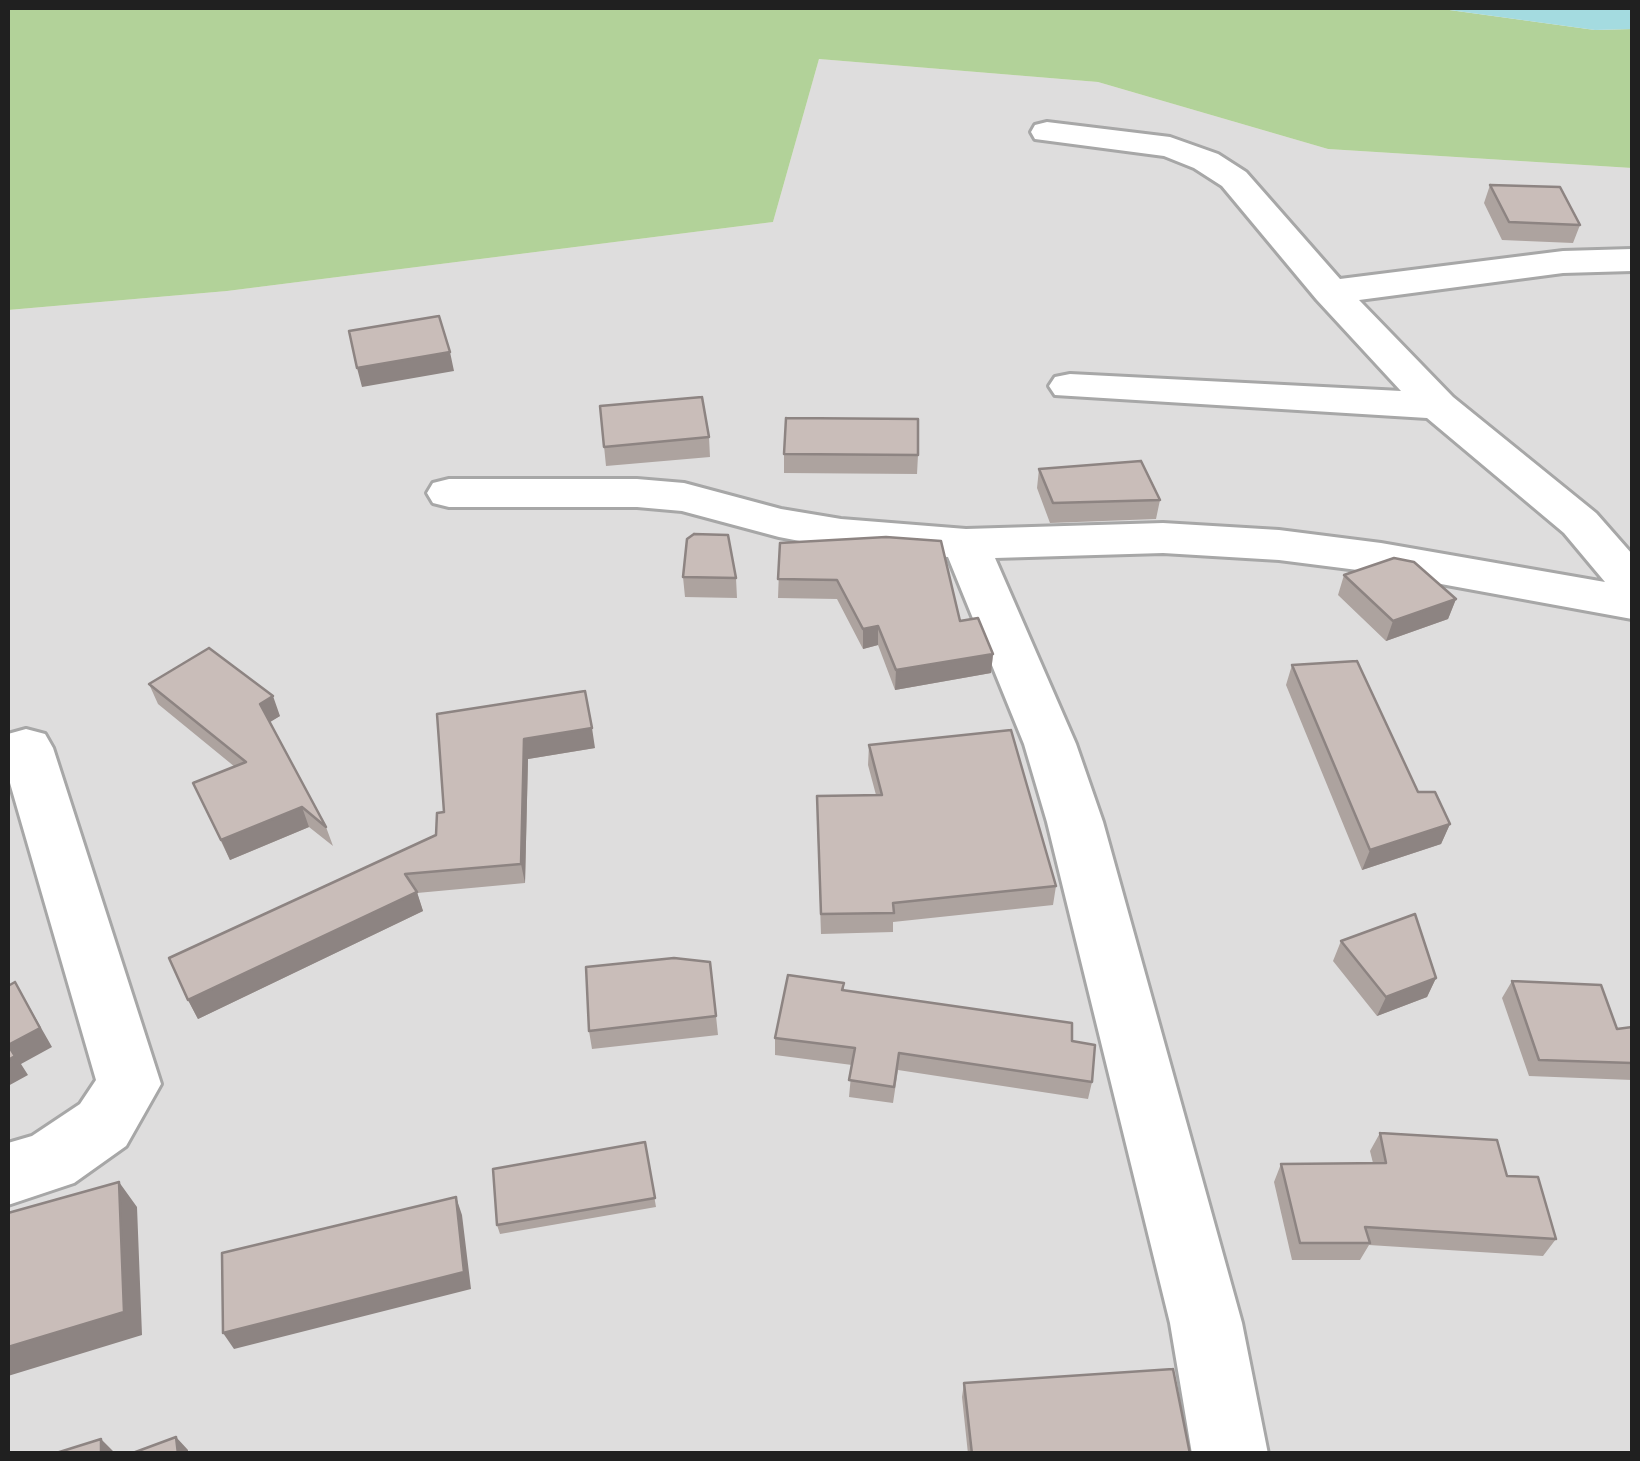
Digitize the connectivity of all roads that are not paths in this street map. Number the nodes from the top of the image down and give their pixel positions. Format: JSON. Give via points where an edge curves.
{"nodes":[{"id":1,"x":1046,"y":132,"type":"dead end"},
{"id":2,"x":1632,"y":260,"type":"edge"},
{"id":3,"x":1330,"y":292,"type":"junction"},
{"id":4,"x":1070,"y":386,"type":"dead end"},
{"id":5,"x":1438,"y":406,"type":"junction"},
{"id":6,"x":450,"y":493,"type":"dead end"},
{"id":7,"x":1632,"y":519,"type":"edge"},
{"id":8,"x":1580,"y":523,"type":"junction"},
{"id":9,"x":966,"y":544,"type":"junction"},
{"id":10,"x":1632,"y":583,"type":"edge"},
{"id":11,"x":1632,"y":603,"type":"edge"},
{"id":12,"x":26,"y":748,"type":"dead end"},
{"id":13,"x":8,"y":1174,"type":"edge"},
{"id":14,"x":1230,"y":1454,"type":"edge"}],
"edges":[{"from":1,"to":3,"type":"street","via":[[1170,147],[1206,161],[1234,179]]},
{"from":2,"to":3,"type":"street","via":[[1563,262]]},
{"from":3,"to":5,"type":"street"},
{"from":4,"to":5,"type":"street"},
{"from":5,"to":8,"type":"street"},
{"from":6,"to":9,"type":"street","via":[[637,492],[841,534]]},
{"from":7,"to":8,"type":"street"},
{"from":8,"to":10,"type":"street"},
{"from":9,"to":11,"type":"street","via":[[1164,538],[1279,545]]},
{"from":9,"to":14,"type":"street","via":[[1043,728],[1074,822],[1206,1323]]},
{"from":12,"to":13,"type":"street","via":[[129,1084],[103,1125],[50,1161]]}]}
